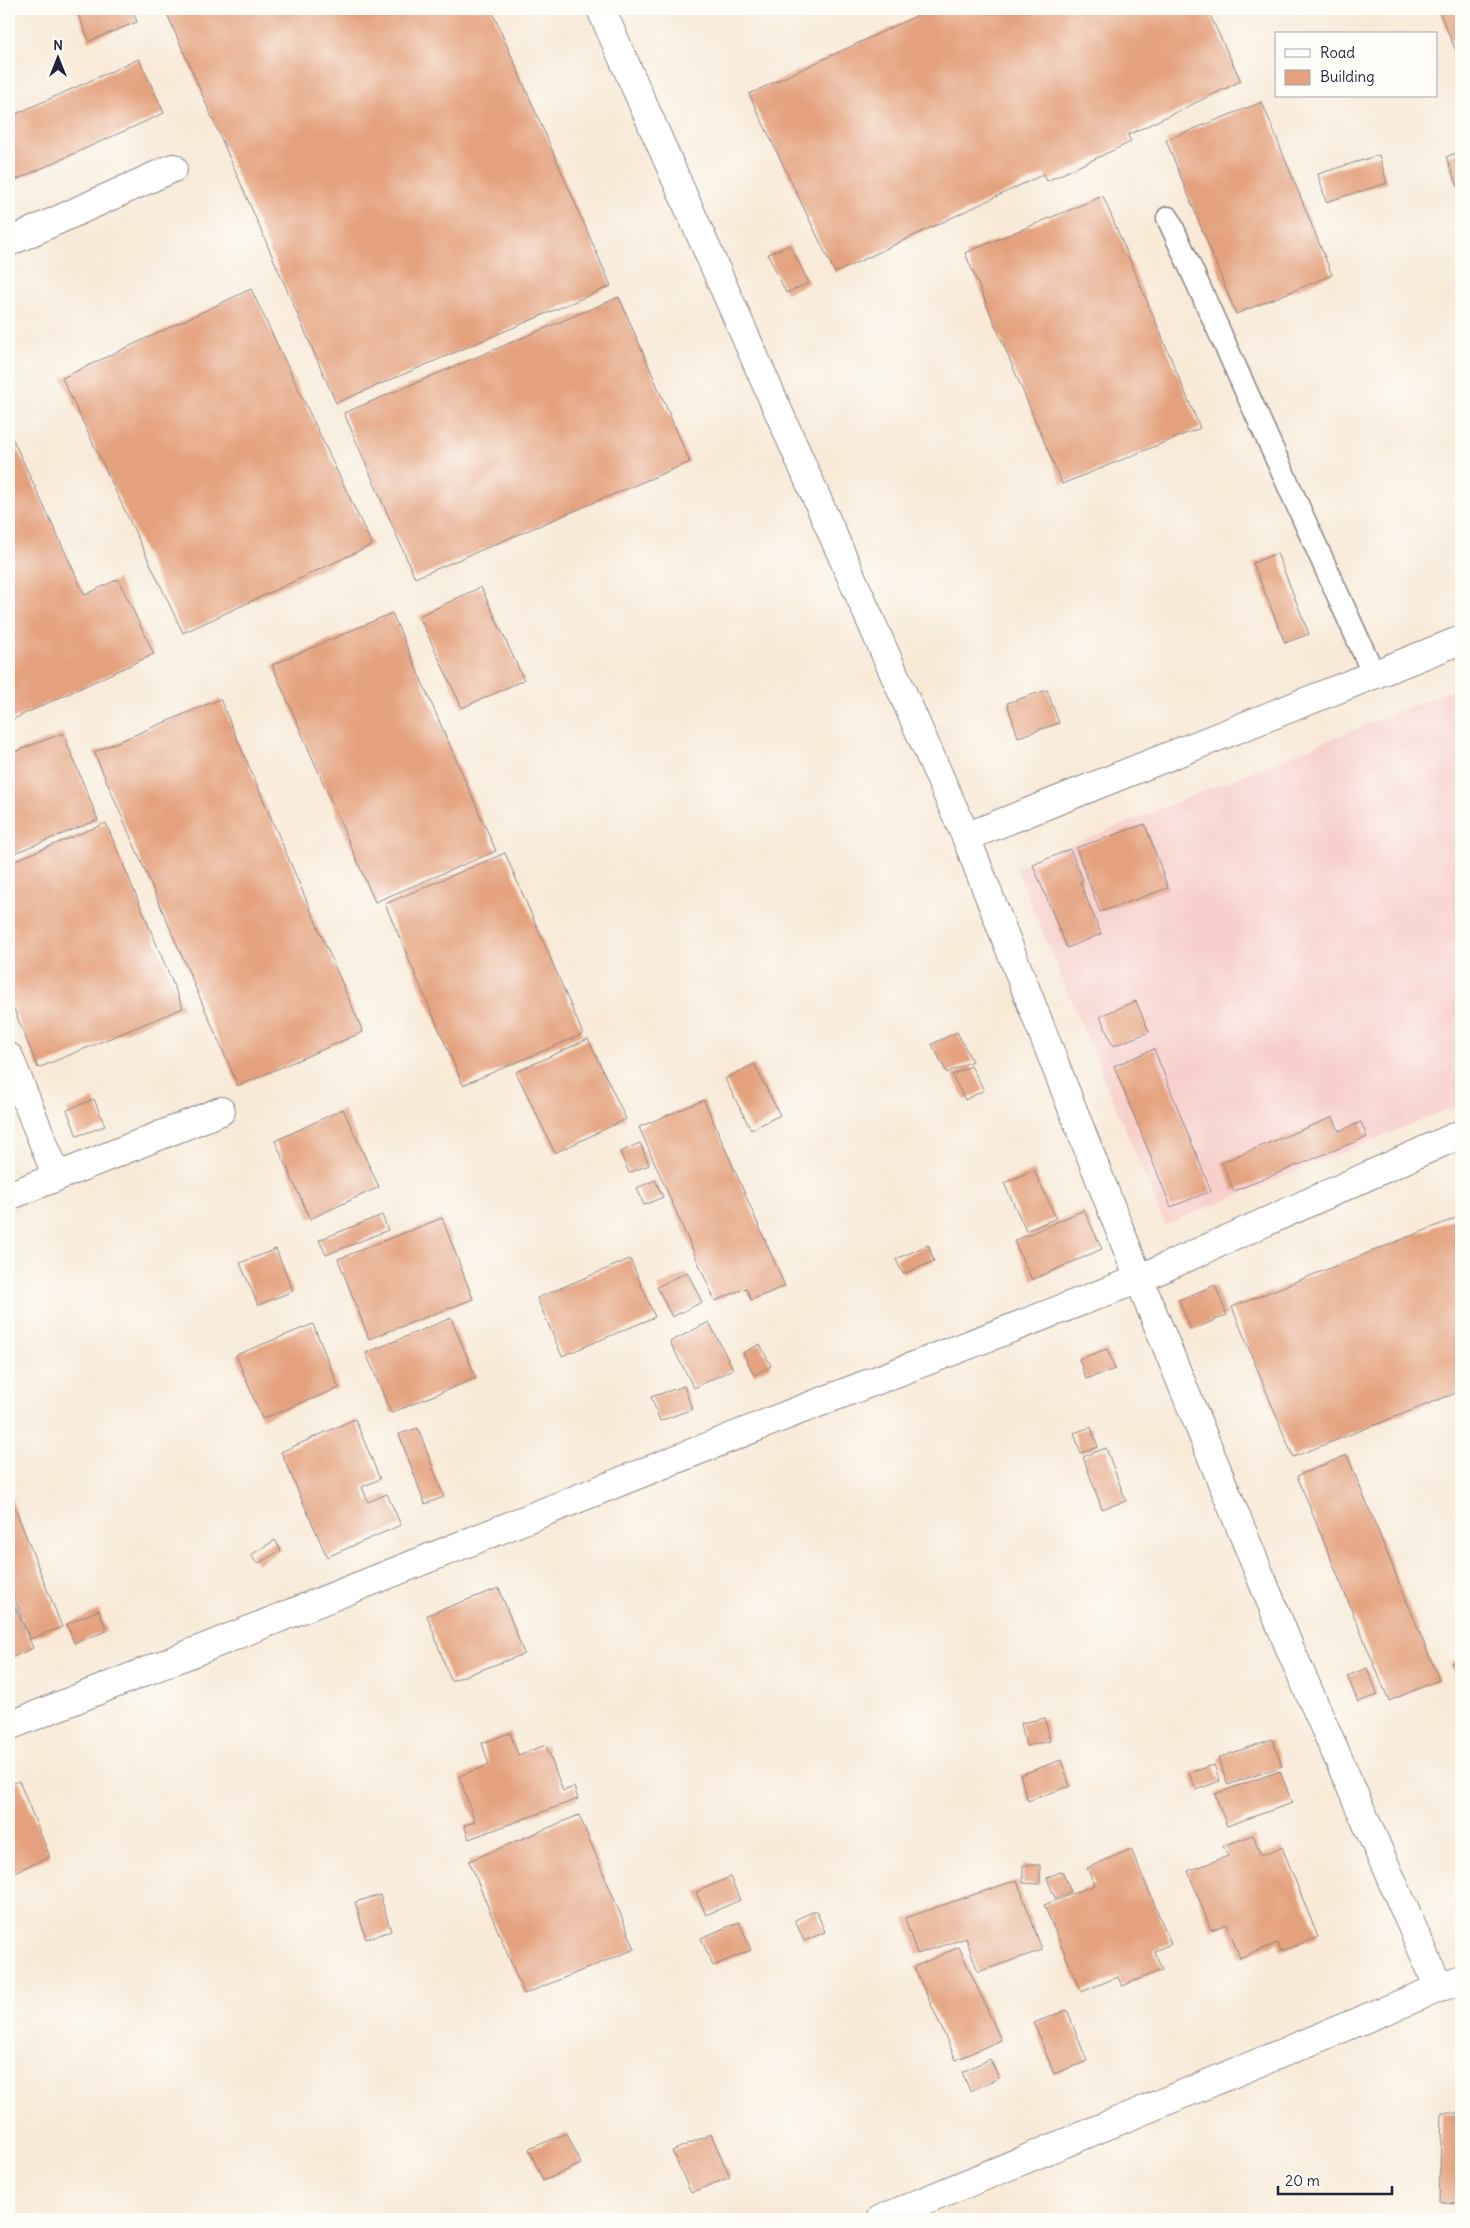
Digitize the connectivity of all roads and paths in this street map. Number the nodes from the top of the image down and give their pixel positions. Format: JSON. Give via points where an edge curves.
{"nodes":[{"id":1,"x":601,"y":9,"type":"edge"},
{"id":2,"x":173,"y":168,"type":"dead end"},
{"id":3,"x":1168,"y":218,"type":"dead end"},
{"id":4,"x":9,"y":242,"type":"edge"},
{"id":5,"x":1461,"y":640,"type":"edge"},
{"id":6,"x":1374,"y":675,"type":"junction"},
{"id":7,"x":966,"y":837,"type":"junction"},
{"id":8,"x":9,"y":1057,"type":"edge"},
{"id":9,"x":221,"y":1111,"type":"dead end"},
{"id":10,"x":1461,"y":1134,"type":"edge"},
{"id":11,"x":57,"y":1177,"type":"junction"},
{"id":12,"x":9,"y":1196,"type":"edge"},
{"id":13,"x":1139,"y":1279,"type":"junction"},
{"id":14,"x":9,"y":1726,"type":"edge"},
{"id":15,"x":1450,"y":1983,"type":"edge"},
{"id":16,"x":881,"y":2219,"type":"edge"}],
"edges":[{"from":1,"to":7,"type":"street"},
{"from":2,"to":4,"type":"street"},
{"from":3,"to":6,"type":"lane"},
{"from":5,"to":6,"type":"street"},
{"from":6,"to":7,"type":"street"},
{"from":7,"to":13,"type":"street"},
{"from":8,"to":11,"type":"street"},
{"from":9,"to":11,"type":"street"},
{"from":10,"to":13,"type":"street"},
{"from":11,"to":12,"type":"street"},
{"from":13,"to":14,"type":"street","via":[[792,1413]]},
{"from":13,"to":15,"type":"street","via":[[1291,1651]]},
{"from":15,"to":16,"type":"street"}]}
